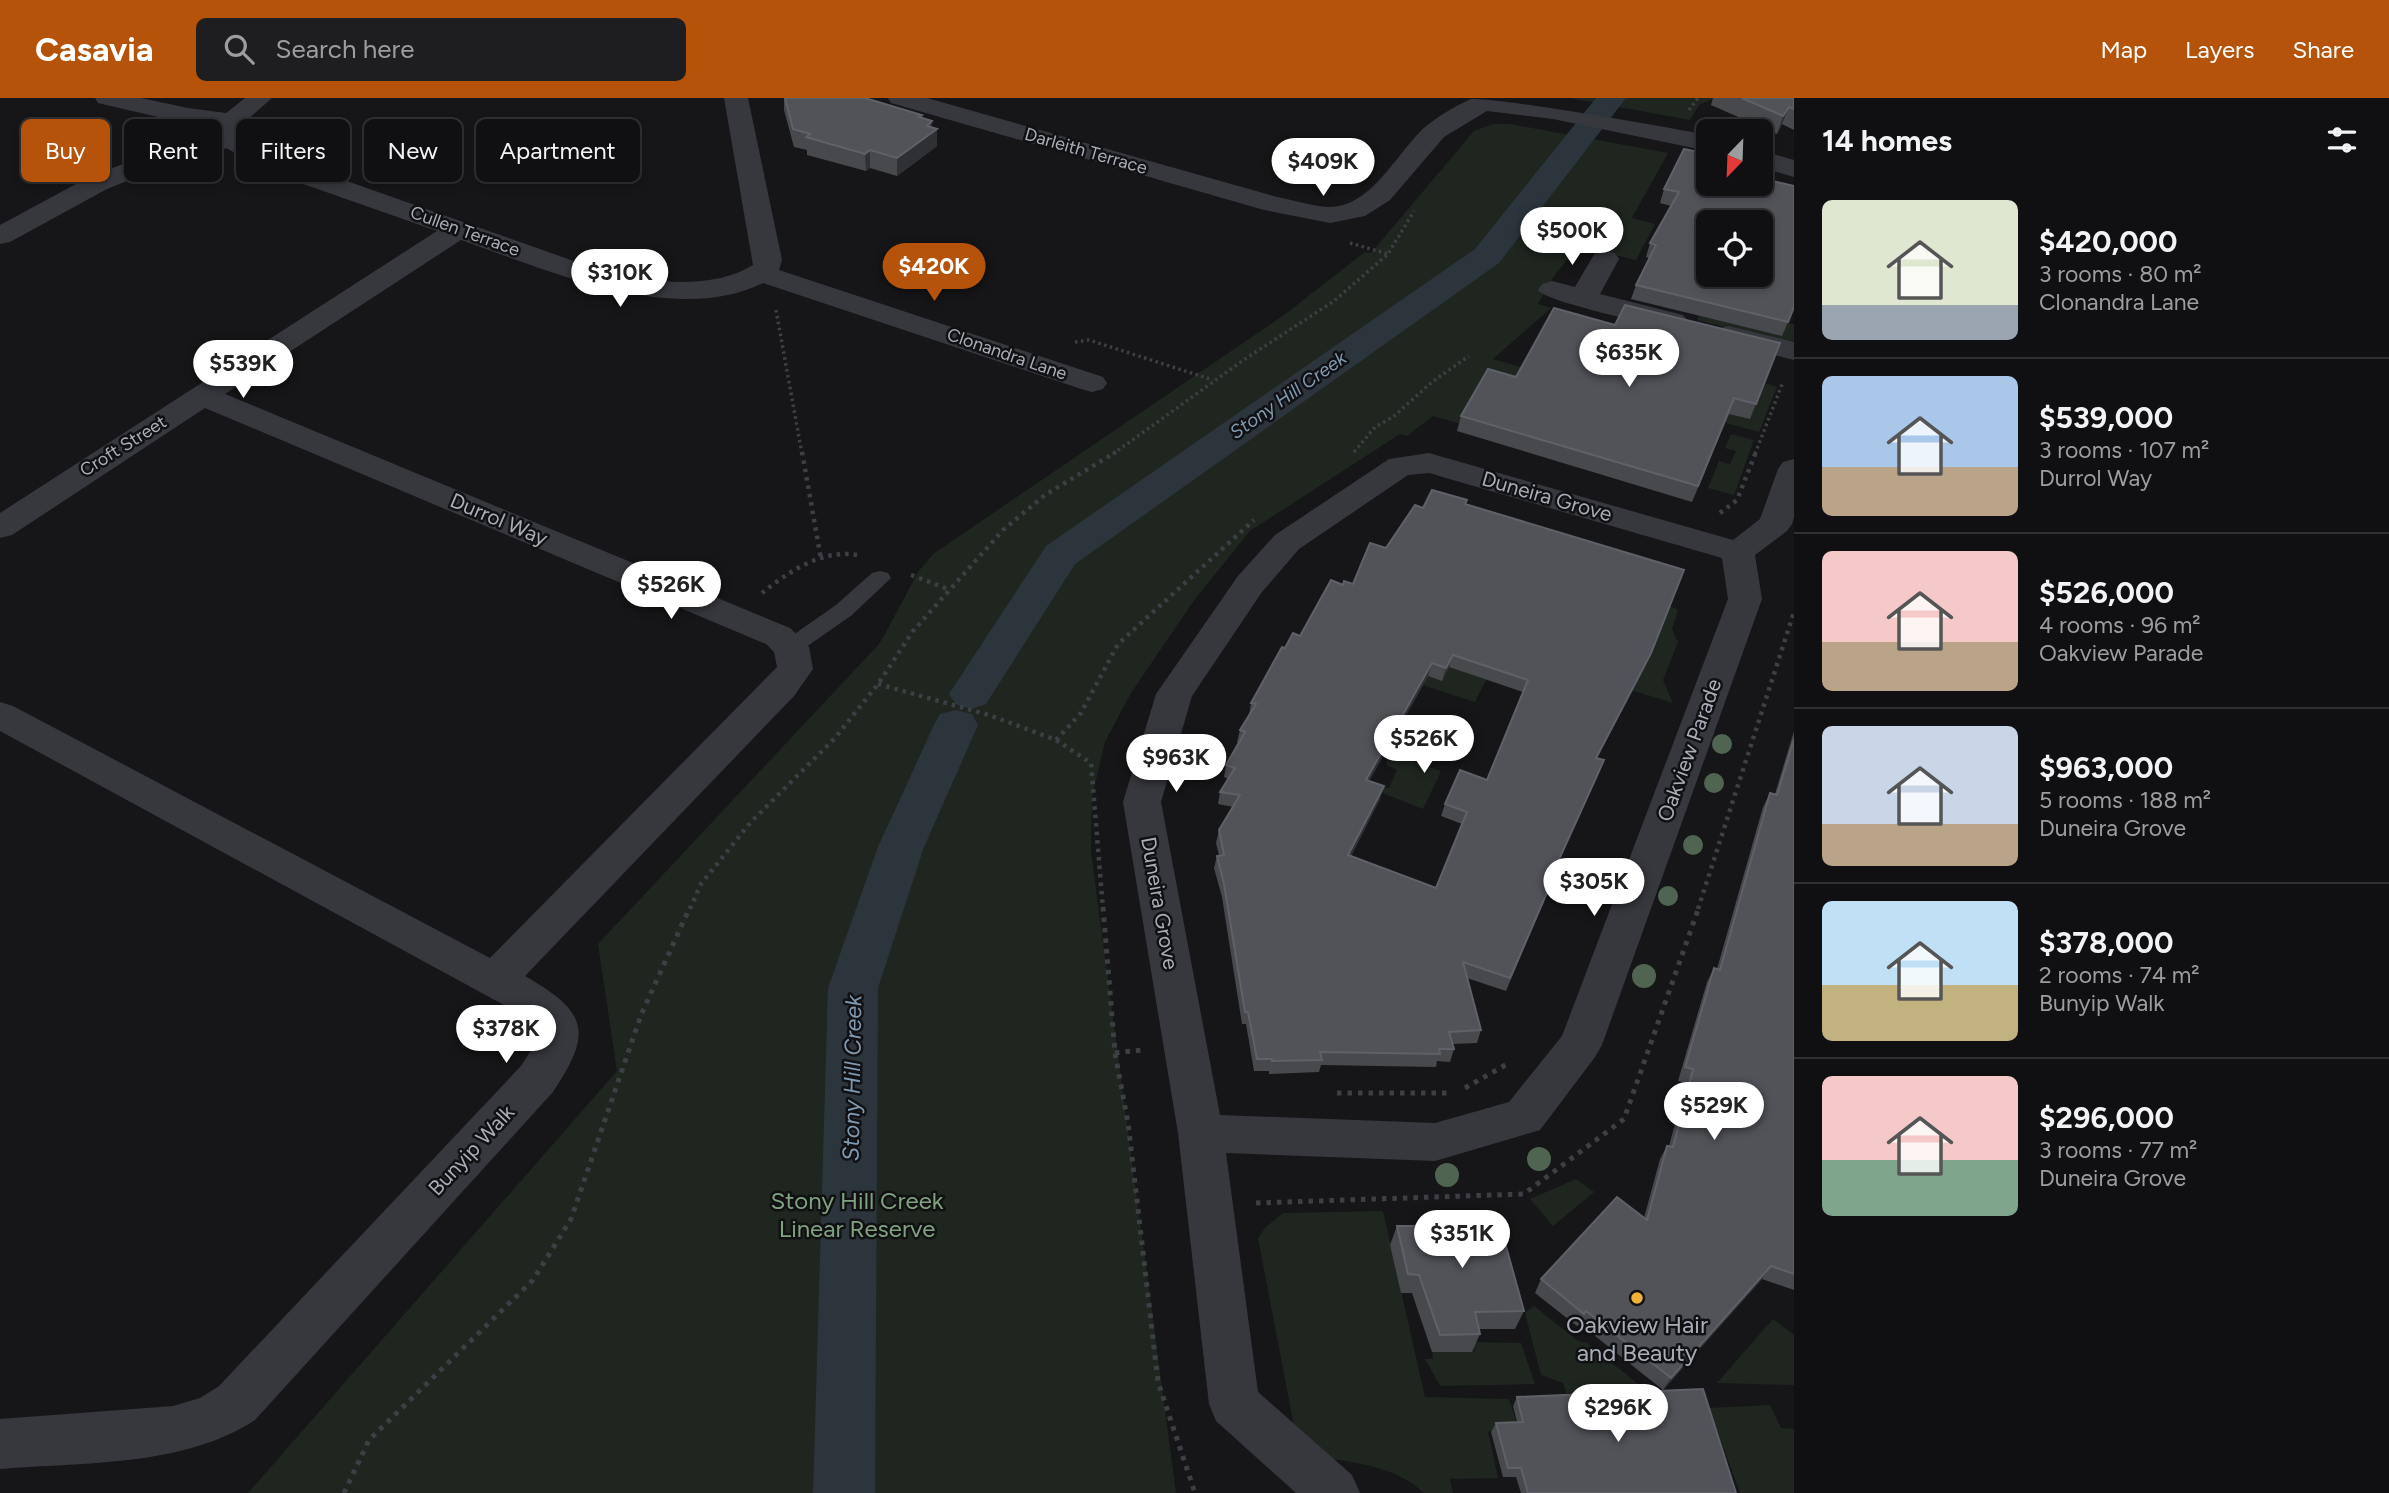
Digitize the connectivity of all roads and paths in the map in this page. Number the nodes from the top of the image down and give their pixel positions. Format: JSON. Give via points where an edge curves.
{"nodes":[{"id":1,"x":91,"y":98,"type":"edge"},
{"id":2,"x":107,"y":98,"type":"edge"},
{"id":3,"x":243,"y":98,"type":"edge"},
{"id":4,"x":260,"y":98,"type":"edge"},
{"id":5,"x":736,"y":98,"type":"edge"},
{"id":6,"x":900,"y":98,"type":"edge"},
{"id":7,"x":1518,"y":98,"type":"edge"},
{"id":8,"x":1486,"y":102,"type":"edge"},
{"id":9,"x":1438,"y":112,"type":"edge"},
{"id":10,"x":1553,"y":112,"type":"junction"},
{"id":11,"x":191,"y":116,"type":"junction"},
{"id":12,"x":125,"y":119,"type":"edge"},
{"id":13,"x":179,"y":119,"type":"edge"},
{"id":14,"x":228,"y":128,"type":"junction"},
{"id":15,"x":222,"y":135,"type":"edge"},
{"id":16,"x":1696,"y":140,"type":"edge"},
{"id":17,"x":236,"y":143,"type":"edge"},
{"id":18,"x":124,"y":161,"type":"edge"},
{"id":19,"x":1773,"y":162,"type":"edge"},
{"id":20,"x":1794,"y":169,"type":"edge"},
{"id":21,"x":124,"y":173,"type":"edge"},
{"id":22,"x":324,"y":182,"type":"edge"},
{"id":23,"x":98,"y":183,"type":"junction"},
{"id":24,"x":1420,"y":202,"type":"dead end"},
{"id":25,"x":459,"y":229,"type":"junction"},
{"id":26,"x":0,"y":236,"type":"edge"},
{"id":27,"x":1605,"y":259,"type":"dead end"},
{"id":28,"x":761,"y":273,"type":"junction"},
{"id":29,"x":792,"y":282,"type":"junction"},
{"id":30,"x":1552,"y":290,"type":"dead end"},
{"id":31,"x":1583,"y":299,"type":"junction"},
{"id":32,"x":1067,"y":344,"type":"dead end"},
{"id":33,"x":1789,"y":363,"type":"edge"},
{"id":34,"x":1214,"y":381,"type":"junction"},
{"id":35,"x":1093,"y":383,"type":"dead end"},
{"id":36,"x":203,"y":396,"type":"junction"},
{"id":37,"x":1356,"y":450,"type":"dead end"},
{"id":38,"x":1400,"y":466,"type":"junction"},
{"id":39,"x":1794,"y":470,"type":"edge"},
{"id":40,"x":0,"y":528,"type":"edge"},
{"id":41,"x":1696,"y":540,"type":"junction"},
{"id":42,"x":1738,"y":552,"type":"junction"},
{"id":43,"x":821,"y":559,"type":"dead end"},
{"id":44,"x":880,"y":578,"type":"dead end"},
{"id":45,"x":791,"y":647,"type":"junction"},
{"id":46,"x":878,"y":684,"type":"junction"},
{"id":47,"x":0,"y":715,"type":"edge"},
{"id":48,"x":495,"y":980,"type":"junction"},
{"id":49,"x":1520,"y":1057,"type":"dead end"},
{"id":50,"x":1332,"y":1093,"type":"dead end"},
{"id":51,"x":1201,"y":1133,"type":"junction"},
{"id":52,"x":0,"y":1444,"type":"edge"},
{"id":53,"x":344,"y":1493,"type":"edge"},
{"id":54,"x":1195,"y":1493,"type":"edge"},
{"id":55,"x":1334,"y":1493,"type":"edge"}],
"edges":[{"from":1,"to":12,"type":"street","name":"Cullen Terrace"},
{"from":2,"to":11,"type":"street"},
{"from":3,"to":11,"type":"street"},
{"from":4,"to":14,"type":"street"},
{"from":5,"to":28,"type":"street","via":[[768,260]]},
{"from":6,"to":9,"type":"street","name":"Darleith Terrace","via":[[1326,223],[1351,224],[1371,216],[1381,194]]},
{"from":7,"to":10,"type":"street"},
{"from":8,"to":9,"type":"street","name":"Darleith Terrace"},
{"from":8,"to":10,"type":"street"},
{"from":10,"to":16,"type":"street"},
{"from":11,"to":13,"type":"street"},
{"from":11,"to":14,"type":"street","via":[[215,117]]},
{"from":14,"to":15,"type":"street"},
{"from":14,"to":17,"type":"street","name":"Cullen Terrace"},
{"from":18,"to":23,"type":"street"},
{"from":19,"to":20,"type":"street"},
{"from":21,"to":23,"type":"street"},
{"from":22,"to":25,"type":"street","name":"Cullen Terrace"},
{"from":23,"to":26,"type":"street"},
{"from":24,"to":34,"type":"path","via":[[1378,264],[1323,309]]},
{"from":25,"to":28,"type":"street","name":"Cullen Terrace","via":[[593,277],[639,287],[728,285]]},
{"from":25,"to":36,"type":"street","name":"Croft Street"},
{"from":27,"to":31,"type":"street"},
{"from":28,"to":29,"type":"street","name":"Clonandra Lane"},
{"from":29,"to":35,"type":"street","name":"Clonandra Lane"},
{"from":29,"to":43,"type":"path","via":[[775,303]]},
{"from":30,"to":31,"type":"street"},
{"from":31,"to":33,"type":"street"},
{"from":32,"to":34,"type":"path","via":[[1088,340]]},
{"from":33,"to":41,"type":"path","via":[[1737,500],[1713,518]]},
{"from":34,"to":46,"type":"path","via":[[1116,452],[1045,495],[1003,530],[912,631]]},
{"from":36,"to":40,"type":"street","name":"Croft Street","via":[[79,472]]},
{"from":36,"to":45,"type":"street","name":"Durrol Way","via":[[778,636]]},
{"from":37,"to":38,"type":"path"},
{"from":38,"to":41,"type":"street","name":"Duneira Grove","via":[[1429,463],[1452,468]]},
{"from":38,"to":51,"type":"street","name":"Duneira Grove","via":[[1287,542],[1250,584],[1174,694],[1145,790],[1142,802]]},
{"from":39,"to":42,"type":"street","via":[[1775,524]]},
{"from":41,"to":42,"type":"street","name":"Duneira Grove"},
{"from":42,"to":51,"type":"street","name":"Oakview Parade","via":[[1745,599],[1580,1045],[1524,1116],[1435,1142]]},
{"from":44,"to":45,"type":"lane"},
{"from":45,"to":48,"type":"street","via":[[794,669],[781,687]]},
{"from":46,"to":53,"type":"path","via":[[835,738],[750,823],[701,884],[641,1015],[570,1219],[533,1280],[369,1440]]},
{"from":46,"to":54,"type":"path","via":[[989,715],[1056,740],[1091,764],[1115,1053],[1128,1123],[1158,1382]]},
{"from":47,"to":48,"type":"street","name":"Bunyip Walk"},
{"from":48,"to":52,"type":"street","name":"Bunyip Walk","via":[[555,1018],[561,1035],[553,1059],[237,1403],[212,1419],[173,1430]]},
{"from":49,"to":50,"type":"path","via":[[1457,1093]]},
{"from":51,"to":55,"type":"street","name":"Duneira Grove","via":[[1234,1404]]}]}
